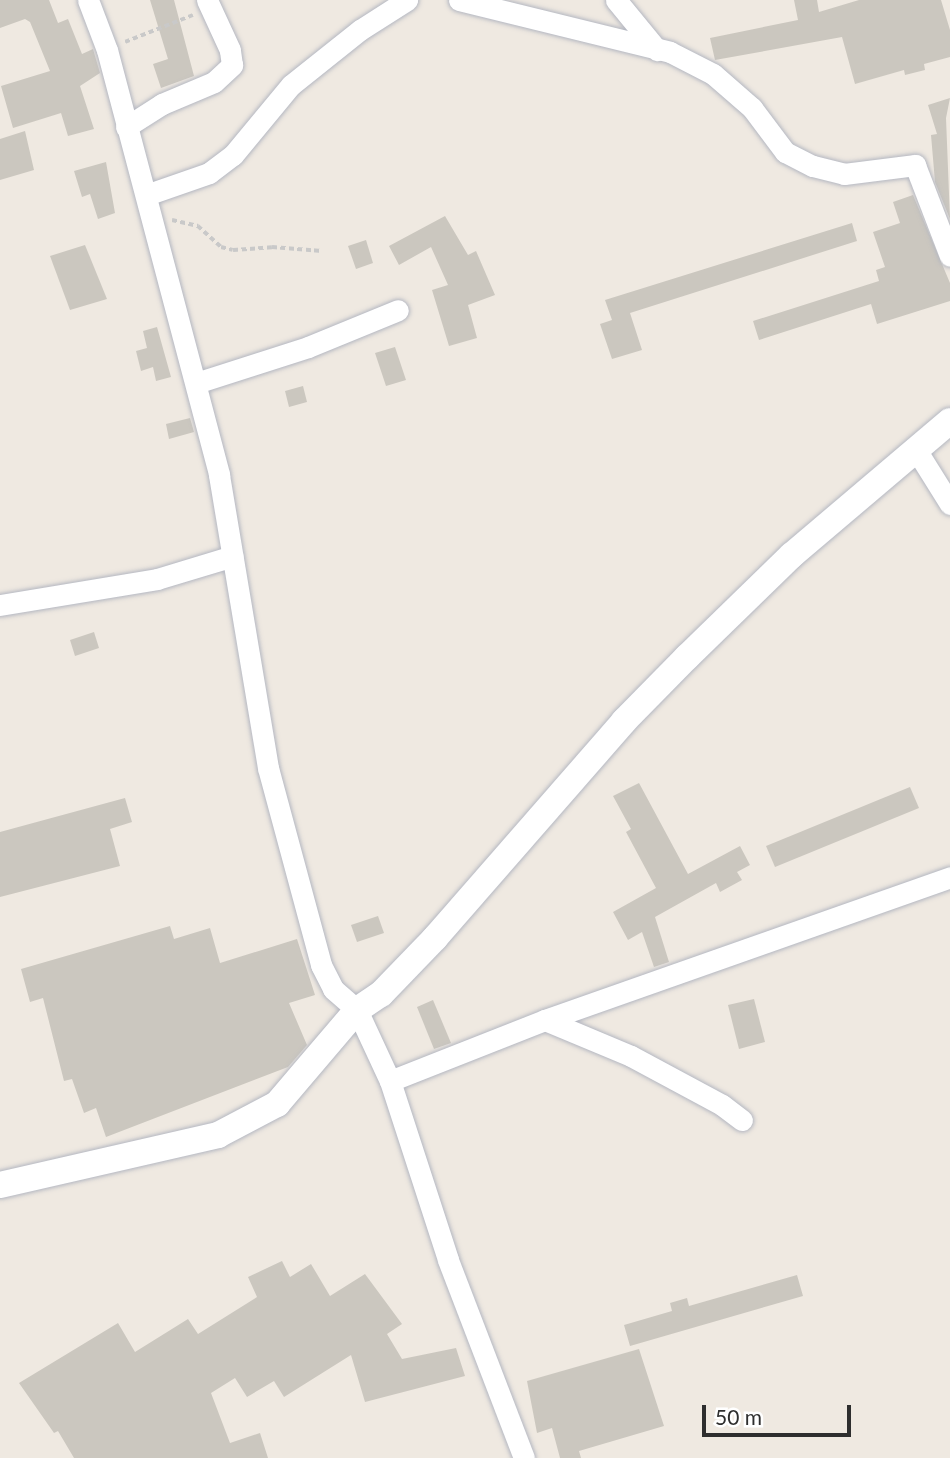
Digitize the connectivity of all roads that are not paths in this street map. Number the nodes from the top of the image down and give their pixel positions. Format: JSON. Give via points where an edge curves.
{"nodes":[{"id":1,"x":88,"y":0,"type":"edge"},
{"id":2,"x":407,"y":0,"type":"edge"},
{"id":3,"x":459,"y":0,"type":"edge"},
{"id":4,"x":616,"y":0,"type":"edge"},
{"id":5,"x":209,"y":4,"type":"edge"},
{"id":6,"x":657,"y":50,"type":"junction"},
{"id":7,"x":126,"y":127,"type":"junction"},
{"id":8,"x":146,"y":195,"type":"junction"},
{"id":9,"x":950,"y":256,"type":"edge"},
{"id":10,"x":398,"y":310,"type":"dead end"},
{"id":11,"x":196,"y":383,"type":"junction"},
{"id":12,"x":950,"y":421,"type":"edge"},
{"id":13,"x":915,"y":448,"type":"junction"},
{"id":14,"x":950,"y":504,"type":"edge"},
{"id":15,"x":233,"y":556,"type":"junction"},
{"id":16,"x":0,"y":605,"type":"edge"},
{"id":17,"x":950,"y":877,"type":"edge"},
{"id":18,"x":357,"y":1010,"type":"junction"},
{"id":19,"x":545,"y":1020,"type":"junction"},
{"id":20,"x":390,"y":1081,"type":"junction"},
{"id":21,"x":742,"y":1120,"type":"dead end"},
{"id":22,"x":0,"y":1185,"type":"edge"},
{"id":23,"x":524,"y":1458,"type":"edge"}],
"edges":[{"from":1,"to":7,"type":"street","via":[[107,50]]},
{"from":2,"to":8,"type":"street","via":[[360,30],[291,85],[225,161],[209,173]]},
{"from":3,"to":6,"type":"street"},
{"from":4,"to":6,"type":"street"},
{"from":5,"to":7,"type":"street","via":[[230,50],[228,71]]},
{"from":6,"to":9,"type":"street","via":[[713,74],[752,108],[785,152],[813,166],[844,174],[915,165]]},
{"from":7,"to":8,"type":"street"},
{"from":8,"to":11,"type":"street"},
{"from":10,"to":11,"type":"street","via":[[308,347]]},
{"from":11,"to":15,"type":"street"},
{"from":12,"to":13,"type":"street"},
{"from":13,"to":14,"type":"street"},
{"from":13,"to":18,"type":"street","via":[[792,555],[687,657],[624,721],[435,938],[380,994]]},
{"from":15,"to":16,"type":"street","via":[[157,579]]},
{"from":15,"to":18,"type":"street","via":[[277,812],[321,965],[333,989]]},
{"from":17,"to":19,"type":"street"},
{"from":18,"to":20,"type":"street"},
{"from":18,"to":22,"type":"street","via":[[277,1104],[253,1119],[189,1143]]},
{"from":19,"to":20,"type":"street"},
{"from":19,"to":21,"type":"street","via":[[622,1052]]},
{"from":20,"to":23,"type":"street","via":[[448,1260]]}]}
